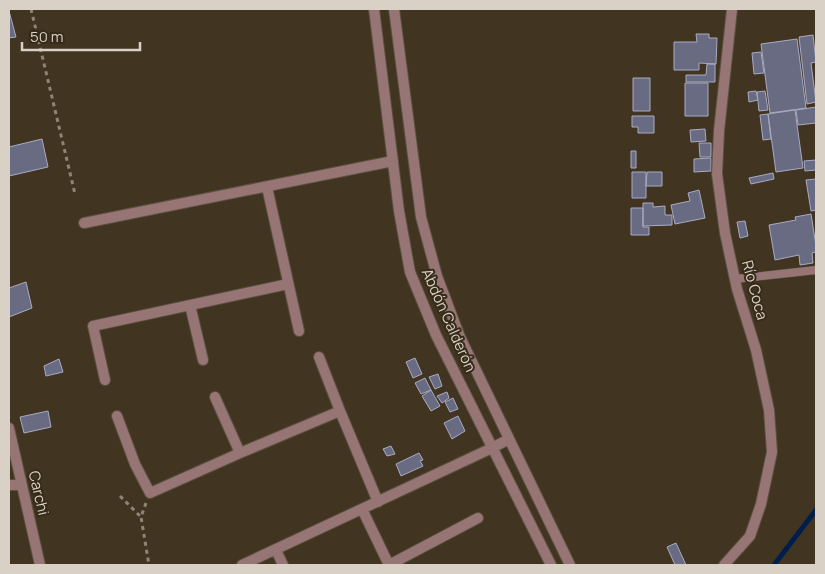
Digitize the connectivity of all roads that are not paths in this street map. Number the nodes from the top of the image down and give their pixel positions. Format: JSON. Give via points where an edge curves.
{"nodes":[{"id":1,"x":374,"y":9,"type":"edge"},
{"id":2,"x":394,"y":9,"type":"edge"},
{"id":3,"x":732,"y":9,"type":"edge"},
{"id":4,"x":393,"y":161,"type":"junction"},
{"id":5,"x":267,"y":186,"type":"junction"},
{"id":6,"x":84,"y":223,"type":"dead end"},
{"id":7,"x":816,"y":270,"type":"edge"},
{"id":8,"x":735,"y":279,"type":"junction"},
{"id":9,"x":288,"y":284,"type":"junction"},
{"id":10,"x":190,"y":305,"type":"junction"},
{"id":11,"x":299,"y":331,"type":"dead end"},
{"id":12,"x":319,"y":358,"type":"dead end"},
{"id":13,"x":203,"y":360,"type":"dead end"},
{"id":14,"x":105,"y":380,"type":"dead end"},
{"id":15,"x":215,"y":397,"type":"dead end"},
{"id":16,"x":340,"y":412,"type":"junction"},
{"id":17,"x":117,"y":416,"type":"dead end"},
{"id":18,"x":9,"y":428,"type":"edge"},
{"id":19,"x":509,"y":438,"type":"junction"},
{"id":20,"x":492,"y":448,"type":"junction"},
{"id":21,"x":240,"y":453,"type":"junction"},
{"id":22,"x":9,"y":485,"type":"edge"},
{"id":23,"x":22,"y":485,"type":"junction"},
{"id":24,"x":378,"y":502,"type":"junction"},
{"id":25,"x":362,"y":509,"type":"junction"},
{"id":26,"x":478,"y":518,"type":"dead end"},
{"id":27,"x":276,"y":550,"type":"junction"},
{"id":28,"x":40,"y":565,"type":"edge"},
{"id":29,"x":242,"y":565,"type":"edge"},
{"id":30,"x":283,"y":565,"type":"edge"},
{"id":31,"x":551,"y":565,"type":"edge"},
{"id":32,"x":570,"y":565,"type":"edge"},
{"id":33,"x":724,"y":565,"type":"edge"}],
"edges":[{"from":1,"to":4,"type":"street","name":"Abdón Calderón"},
{"from":2,"to":19,"type":"street","name":"Abdón Calderón","via":[[423,225],[437,276],[460,337]]},
{"from":3,"to":8,"type":"street","name":"Río Coca","via":[[717,174]]},
{"from":4,"to":5,"type":"street"},
{"from":4,"to":20,"type":"street","name":"Abdón Calderón","via":[[410,272],[436,335]]},
{"from":5,"to":6,"type":"street"},
{"from":5,"to":9,"type":"street"},
{"from":7,"to":8,"type":"lane"},
{"from":8,"to":33,"type":"street","name":"Río Coca","via":[[769,410],[772,452],[761,504],[750,536]]},
{"from":9,"to":10,"type":"street"},
{"from":9,"to":11,"type":"street"},
{"from":10,"to":13,"type":"street"},
{"from":10,"to":14,"type":"street","via":[[92,326]]},
{"from":12,"to":16,"type":"street"},
{"from":15,"to":21,"type":"street"},
{"from":16,"to":21,"type":"street"},
{"from":16,"to":24,"type":"street"},
{"from":17,"to":21,"type":"street","via":[[150,493]]},
{"from":18,"to":23,"type":"street","name":"Carchi"},
{"from":19,"to":20,"type":"street"},
{"from":19,"to":32,"type":"street","name":"Abdón Calderón"},
{"from":20,"to":24,"type":"street"},
{"from":20,"to":31,"type":"street","name":"Abdón Calderón"},
{"from":22,"to":23,"type":"street"},
{"from":23,"to":28,"type":"street","name":"Carchi"},
{"from":24,"to":25,"type":"street"},
{"from":25,"to":26,"type":"street","via":[[389,565]]},
{"from":25,"to":27,"type":"street"},
{"from":27,"to":29,"type":"street"},
{"from":27,"to":30,"type":"street"}]}
